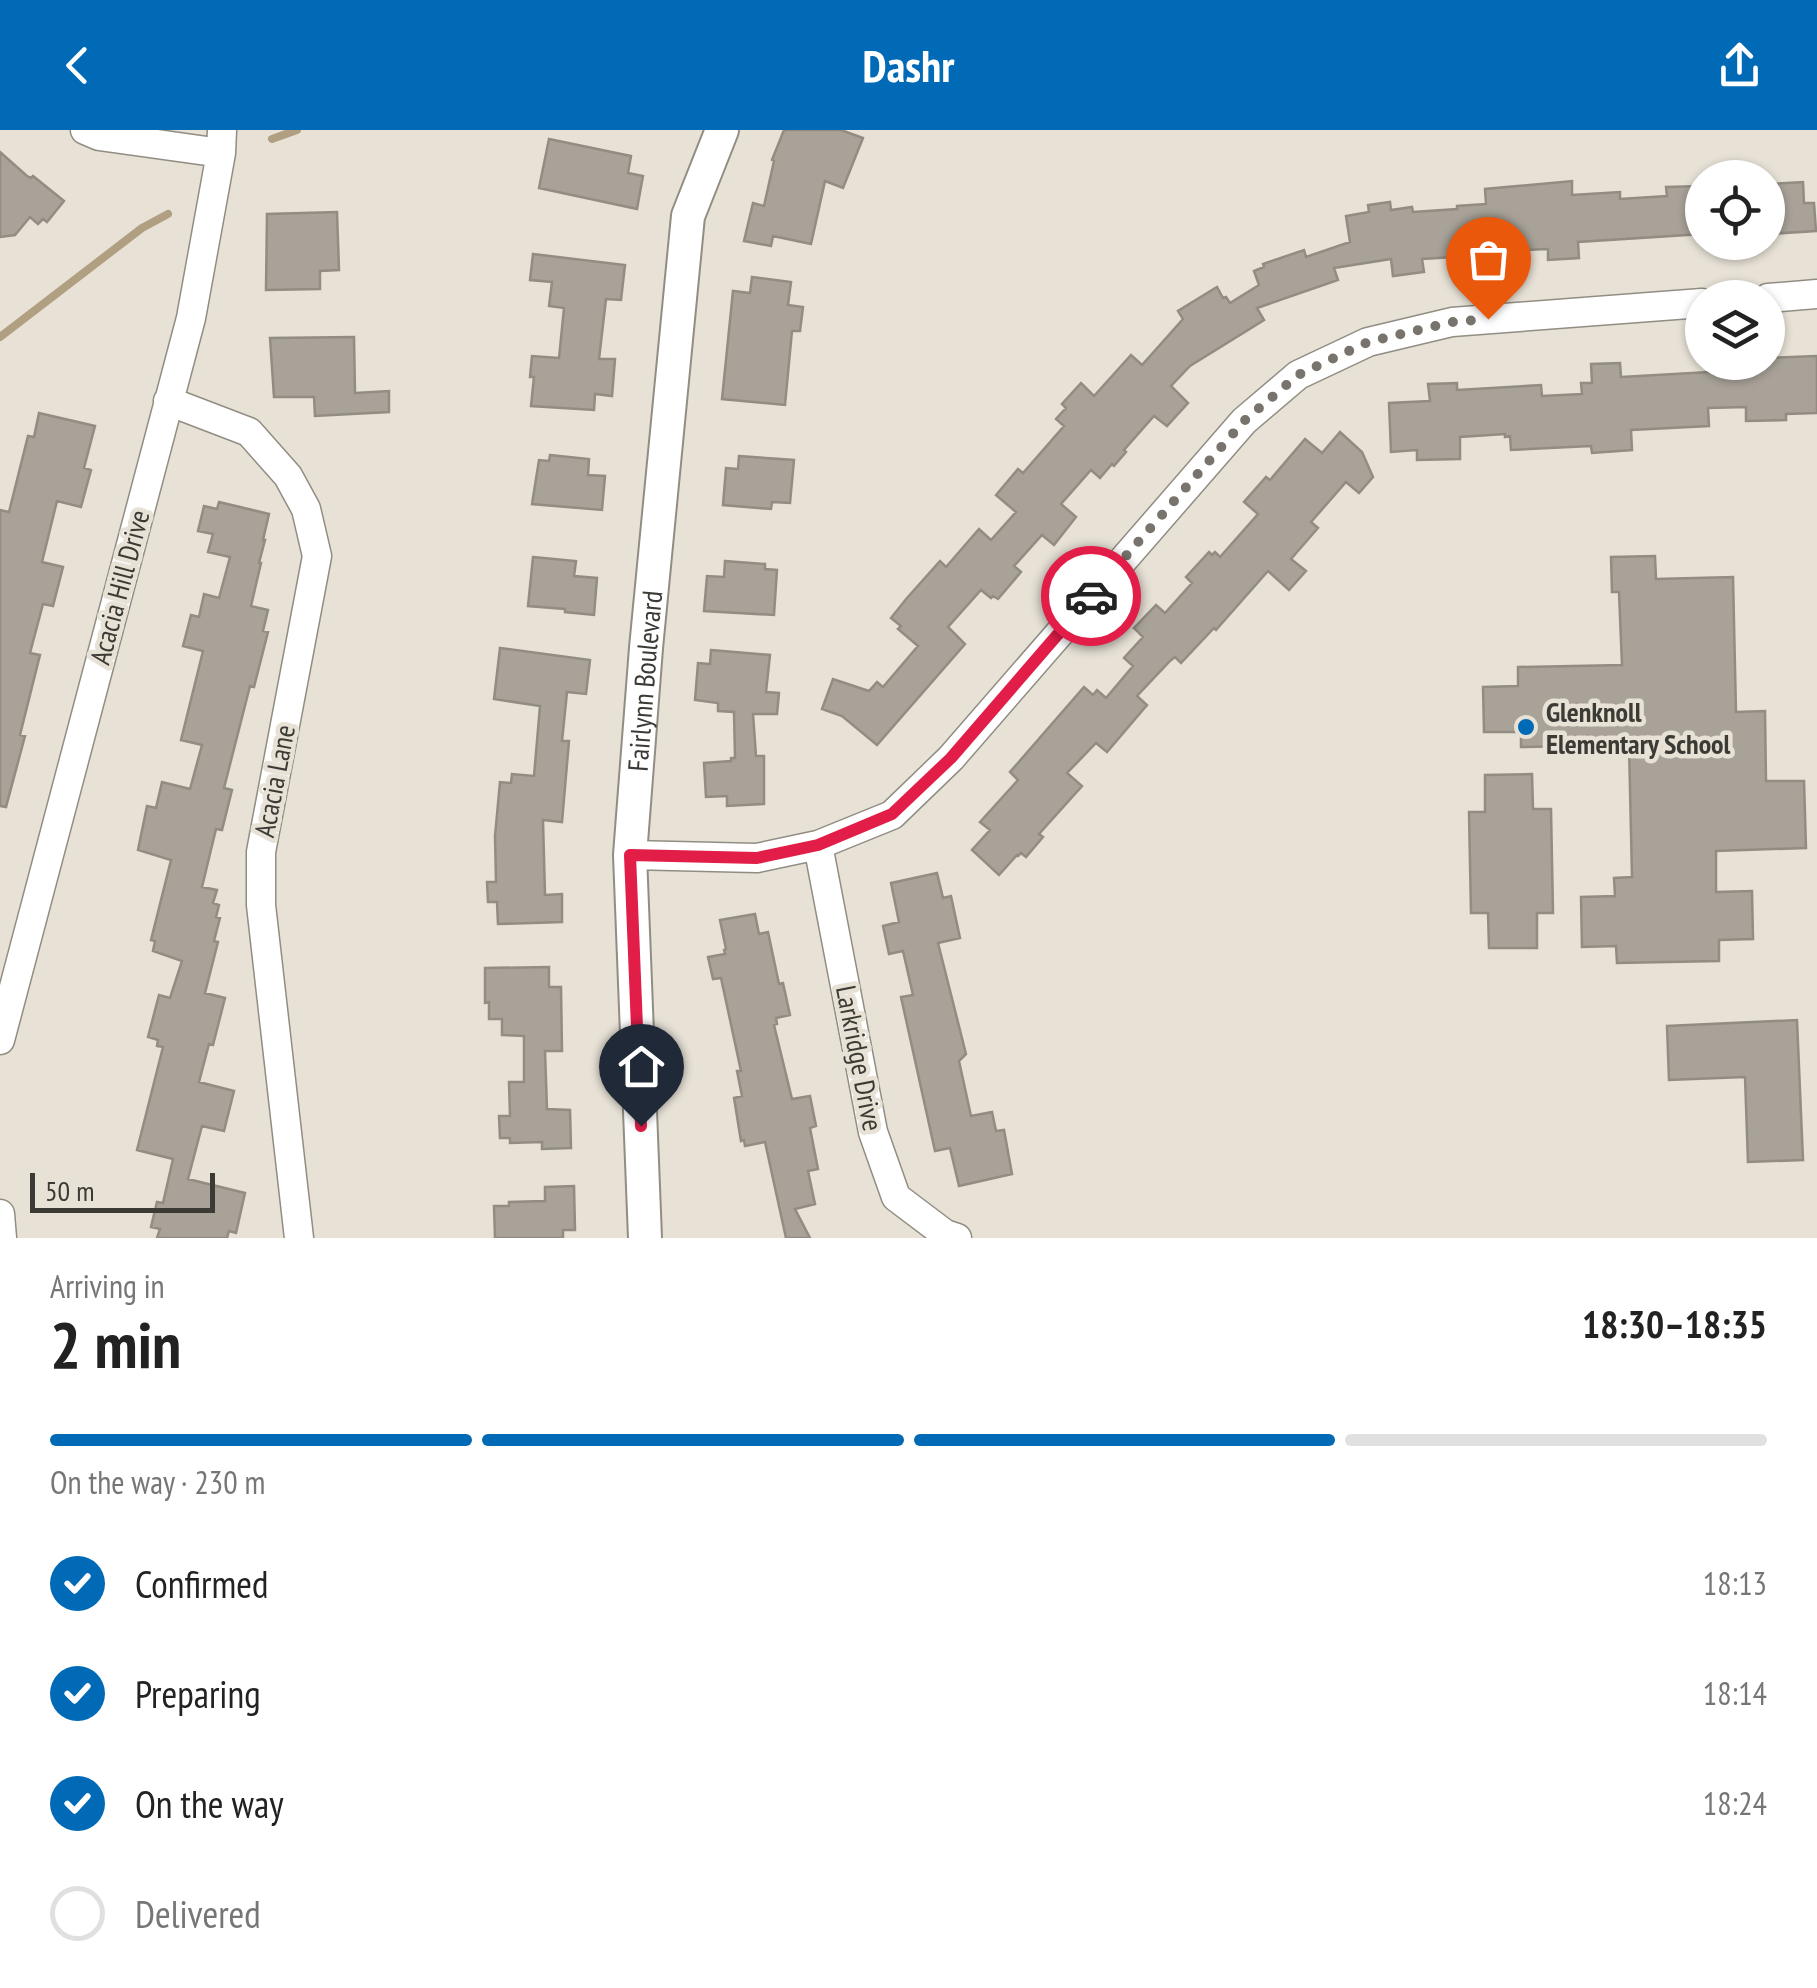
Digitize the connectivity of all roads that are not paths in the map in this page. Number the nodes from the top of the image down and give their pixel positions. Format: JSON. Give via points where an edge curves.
{"nodes":[{"id":1,"x":85,"y":130,"type":"edge"},
{"id":2,"x":722,"y":130,"type":"edge"},
{"id":3,"x":222,"y":142,"type":"edge"},
{"id":4,"x":1817,"y":294,"type":"edge"},
{"id":5,"x":1785,"y":297,"type":"edge"},
{"id":6,"x":1685,"y":304,"type":"edge"},
{"id":7,"x":168,"y":401,"type":"junction"},
{"id":8,"x":818,"y":845,"type":"junction"},
{"id":9,"x":630,"y":855,"type":"junction"},
{"id":10,"x":0,"y":1040,"type":"edge"},
{"id":11,"x":0,"y":1214,"type":"edge"},
{"id":12,"x":2,"y":1238,"type":"edge"},
{"id":13,"x":300,"y":1238,"type":"edge"},
{"id":14,"x":645,"y":1238,"type":"edge"},
{"id":15,"x":957,"y":1238,"type":"edge"}],
"edges":[{"from":1,"to":3,"type":"street"},
{"from":2,"to":9,"type":"street","name":"Fairlynn Boulevard","via":[[688,216]]},
{"from":3,"to":7,"type":"street","name":"Acacia Hill Drive","via":[[191,318]]},
{"from":4,"to":5,"type":"street"},
{"from":6,"to":8,"type":"street","via":[[1452,322],[1368,342],[1298,375],[1244,421],[951,758],[892,814]]},
{"from":7,"to":10,"type":"street","name":"Acacia Hill Drive"},
{"from":7,"to":13,"type":"street","name":"Acacia Lane","via":[[248,432],[288,476],[306,510],[317,556],[261,852],[260,905]]},
{"from":8,"to":9,"type":"street","via":[[757,858]]},
{"from":8,"to":15,"type":"street","name":"Larkridge Drive","via":[[873,1132],[896,1198]]},
{"from":9,"to":14,"type":"street","name":"Fairlynn Boulevard"},
{"from":11,"to":12,"type":"street"}]}
